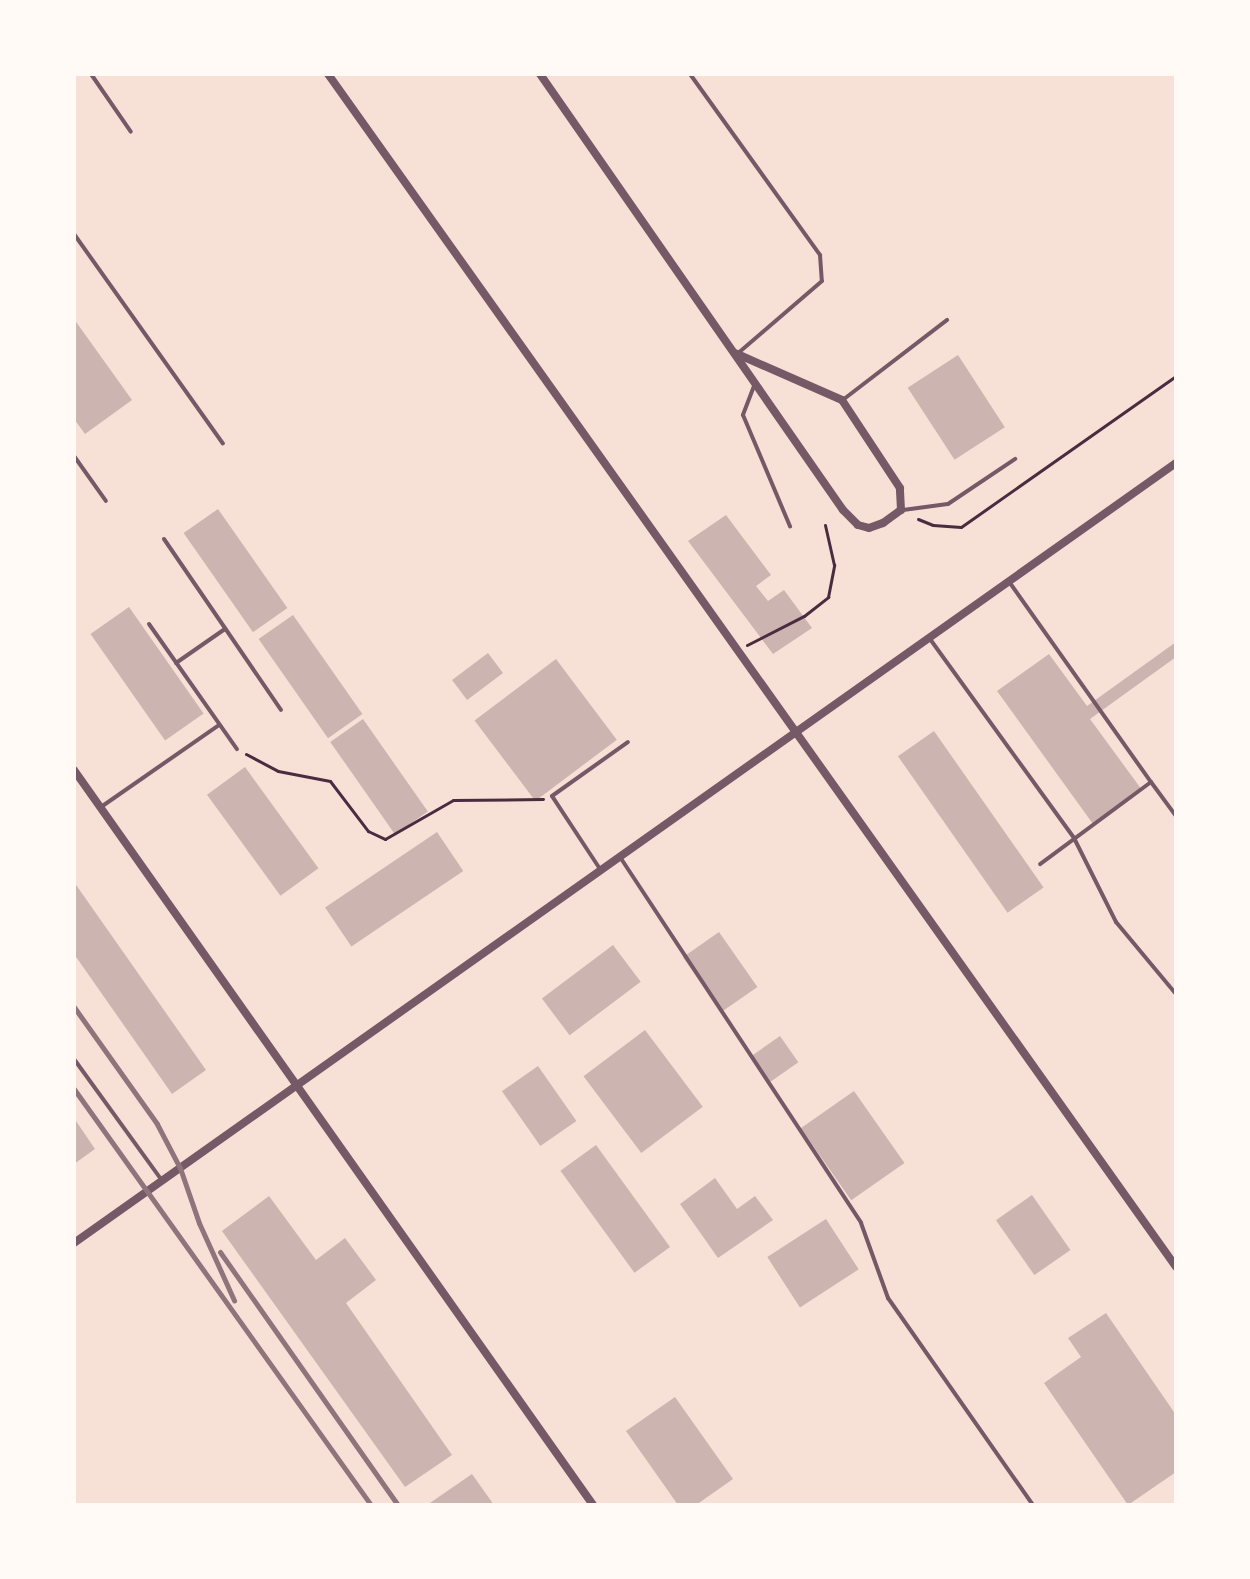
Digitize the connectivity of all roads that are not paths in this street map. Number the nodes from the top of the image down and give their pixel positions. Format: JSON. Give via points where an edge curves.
{"nodes":[{"id":1,"x":91,"y":74,"type":"edge"},
{"id":2,"x":328,"y":74,"type":"edge"},
{"id":3,"x":540,"y":74,"type":"edge"},
{"id":4,"x":690,"y":74,"type":"edge"},
{"id":5,"x":131,"y":132,"type":"dead end"},
{"id":6,"x":74,"y":234,"type":"edge"},
{"id":7,"x":947,"y":320,"type":"dead end"},
{"id":8,"x":737,"y":354,"type":"junction"},
{"id":9,"x":755,"y":384,"type":"junction"},
{"id":10,"x":842,"y":400,"type":"junction"},
{"id":11,"x":223,"y":444,"type":"dead end"},
{"id":12,"x":74,"y":456,"type":"edge"},
{"id":13,"x":1015,"y":459,"type":"dead end"},
{"id":14,"x":1176,"y":463,"type":"edge"},
{"id":15,"x":106,"y":501,"type":"dead end"},
{"id":16,"x":901,"y":510,"type":"junction"},
{"id":17,"x":790,"y":526,"type":"dead end"},
{"id":18,"x":164,"y":539,"type":"dead end"},
{"id":19,"x":1009,"y":582,"type":"junction"},
{"id":20,"x":149,"y":624,"type":"dead end"},
{"id":21,"x":225,"y":629,"type":"junction"},
{"id":22,"x":929,"y":638,"type":"junction"},
{"id":23,"x":176,"y":663,"type":"junction"},
{"id":24,"x":281,"y":710,"type":"dead end"},
{"id":25,"x":219,"y":725,"type":"junction"},
{"id":26,"x":794,"y":734,"type":"junction"},
{"id":27,"x":628,"y":742,"type":"dead end"},
{"id":28,"x":237,"y":749,"type":"road end"},
{"id":29,"x":74,"y":770,"type":"edge"},
{"id":30,"x":1151,"y":782,"type":"junction"},
{"id":31,"x":101,"y":807,"type":"junction"},
{"id":32,"x":1176,"y":816,"type":"edge"},
{"id":33,"x":1074,"y":838,"type":"junction"},
{"id":34,"x":620,"y":857,"type":"junction"},
{"id":35,"x":1040,"y":864,"type":"dead end"},
{"id":36,"x":601,"y":870,"type":"junction"},
{"id":37,"x":1176,"y":994,"type":"edge"},
{"id":38,"x":74,"y":1059,"type":"edge"},
{"id":39,"x":297,"y":1086,"type":"junction"},
{"id":40,"x":162,"y":1181,"type":"junction"},
{"id":41,"x":74,"y":1243,"type":"edge"},
{"id":42,"x":1176,"y":1267,"type":"edge"},
{"id":43,"x":593,"y":1505,"type":"edge"},
{"id":44,"x":1033,"y":1505,"type":"edge"}],
"edges":[{"from":1,"to":5,"type":"lane"},
{"from":2,"to":26,"type":"street"},
{"from":3,"to":8,"type":"street"},
{"from":4,"to":8,"type":"lane","via":[[820,255],[822,281]]},
{"from":6,"to":11,"type":"lane"},
{"from":7,"to":10,"type":"lane"},
{"from":8,"to":9,"type":"street"},
{"from":8,"to":10,"type":"street"},
{"from":9,"to":16,"type":"street","via":[[858,525],[869,528]]},
{"from":9,"to":17,"type":"lane","via":[[743,415]]},
{"from":10,"to":16,"type":"street","via":[[900,488]]},
{"from":12,"to":15,"type":"lane"},
{"from":13,"to":16,"type":"lane","via":[[948,504]]},
{"from":14,"to":19,"type":"street"},
{"from":18,"to":21,"type":"lane"},
{"from":19,"to":22,"type":"street"},
{"from":19,"to":30,"type":"lane"},
{"from":20,"to":23,"type":"lane"},
{"from":21,"to":23,"type":"lane"},
{"from":21,"to":24,"type":"lane"},
{"from":22,"to":26,"type":"street"},
{"from":22,"to":33,"type":"lane"},
{"from":23,"to":25,"type":"lane"},
{"from":25,"to":28,"type":"lane"},
{"from":25,"to":31,"type":"lane"},
{"from":26,"to":34,"type":"street"},
{"from":26,"to":42,"type":"street"},
{"from":27,"to":36,"type":"lane","via":[[551,799]]},
{"from":29,"to":31,"type":"street"},
{"from":30,"to":32,"type":"lane"},
{"from":30,"to":33,"type":"lane"},
{"from":31,"to":39,"type":"street"},
{"from":33,"to":35,"type":"lane"},
{"from":33,"to":37,"type":"lane","via":[[1116,922]]},
{"from":34,"to":36,"type":"street"},
{"from":34,"to":44,"type":"lane","via":[[861,1223],[888,1298]]},
{"from":36,"to":39,"type":"street"},
{"from":38,"to":40,"type":"lane"},
{"from":39,"to":40,"type":"street"},
{"from":39,"to":43,"type":"street"},
{"from":40,"to":41,"type":"street"}]}
